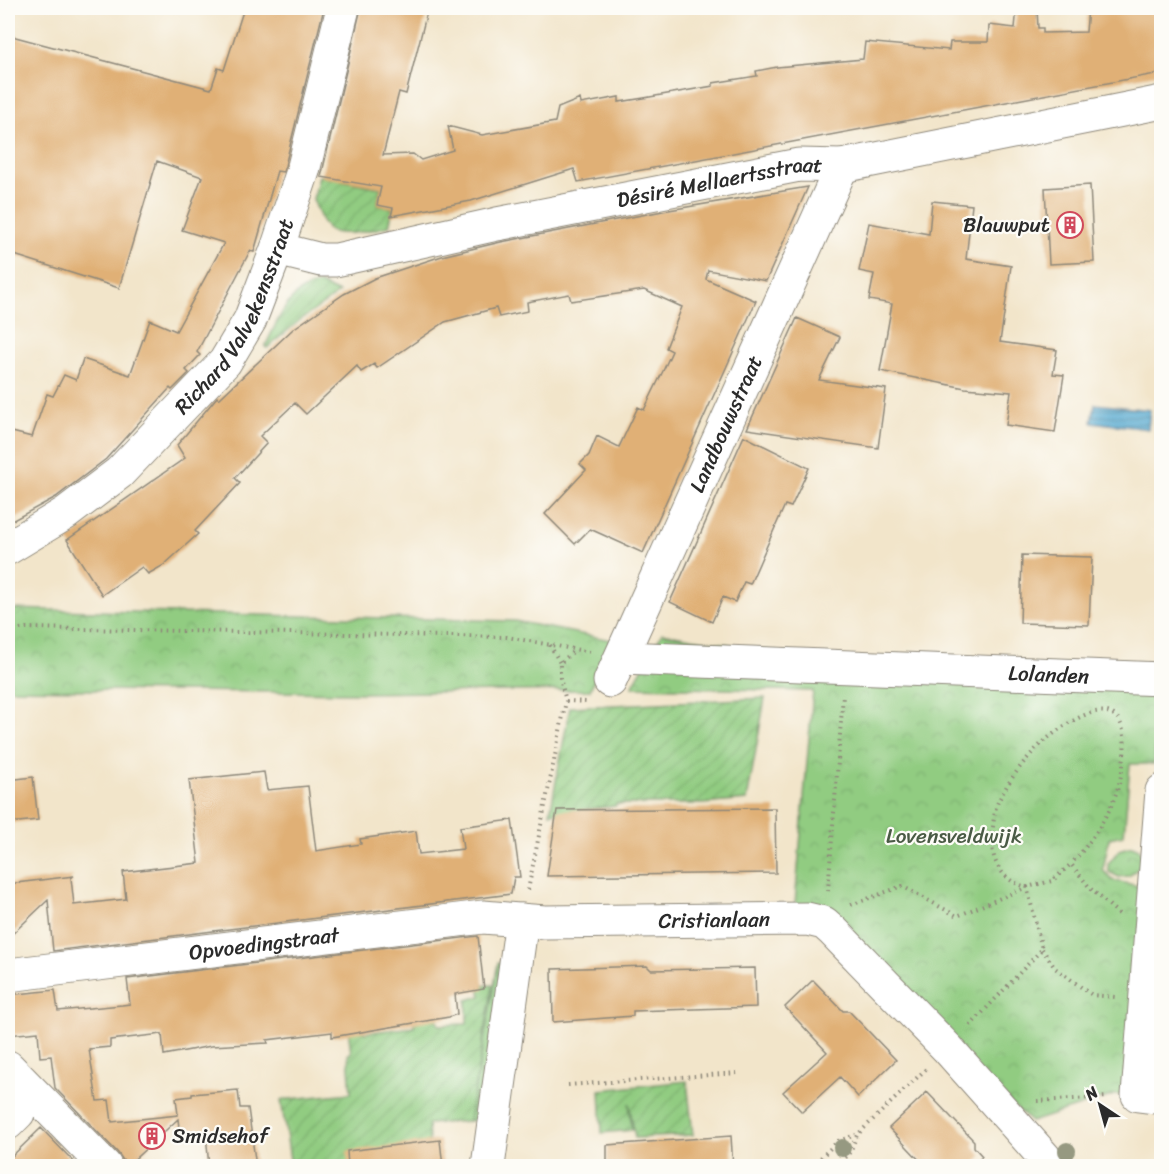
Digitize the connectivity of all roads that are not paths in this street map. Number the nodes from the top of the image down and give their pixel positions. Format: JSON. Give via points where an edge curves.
{"nodes":[{"id":1,"x":343,"y":8,"type":"edge"},
{"id":2,"x":1161,"y":102,"type":"edge"},
{"id":3,"x":843,"y":166,"type":"junction"},
{"id":4,"x":276,"y":249,"type":"junction"},
{"id":5,"x":8,"y":548,"type":"edge"},
{"id":6,"x":616,"y":669,"type":"joint"},
{"id":7,"x":1161,"y":679,"type":"edge"},
{"id":8,"x":1161,"y":791,"type":"edge"},
{"id":9,"x":522,"y":920,"type":"junction"},
{"id":10,"x":8,"y":975,"type":"edge"},
{"id":11,"x":8,"y":1067,"type":"edge"},
{"id":12,"x":1150,"y":1097,"type":"edge"},
{"id":13,"x":8,"y":1102,"type":"edge"},
{"id":14,"x":8,"y":1122,"type":"edge"},
{"id":15,"x":105,"y":1167,"type":"edge"},
{"id":16,"x":488,"y":1167,"type":"edge"},
{"id":17,"x":1046,"y":1167,"type":"edge"}],
"edges":[{"from":1,"to":4,"type":"street","name":"Richard Valvekensstraat","via":[[303,171]]},
{"from":2,"to":3,"type":"street","name":"Désiré Mellaertsstraat"},
{"from":3,"to":4,"type":"street","name":"Désiré Mellaertsstraat","via":[[799,165],[336,260]]},
{"from":3,"to":6,"type":"street","name":"Landbouwstraat"},
{"from":4,"to":5,"type":"street","name":"Richard Valvekensstraat","via":[[250,320],[225,362],[119,472],[66,513]]},
{"from":6,"to":7,"type":"street","name":"Lolanden","via":[[845,665]]},
{"from":8,"to":12,"type":"street","via":[[1145,999]]},
{"from":9,"to":10,"type":"street","name":"Opvoedingstraat","via":[[483,917]]},
{"from":9,"to":16,"type":"street"},
{"from":9,"to":17,"type":"street","name":"Cristianlaan","via":[[827,918],[998,1104],[1045,1158]]},
{"from":11,"to":15,"type":"street"},
{"from":13,"to":14,"type":"street","via":[[18,1113]]}]}
